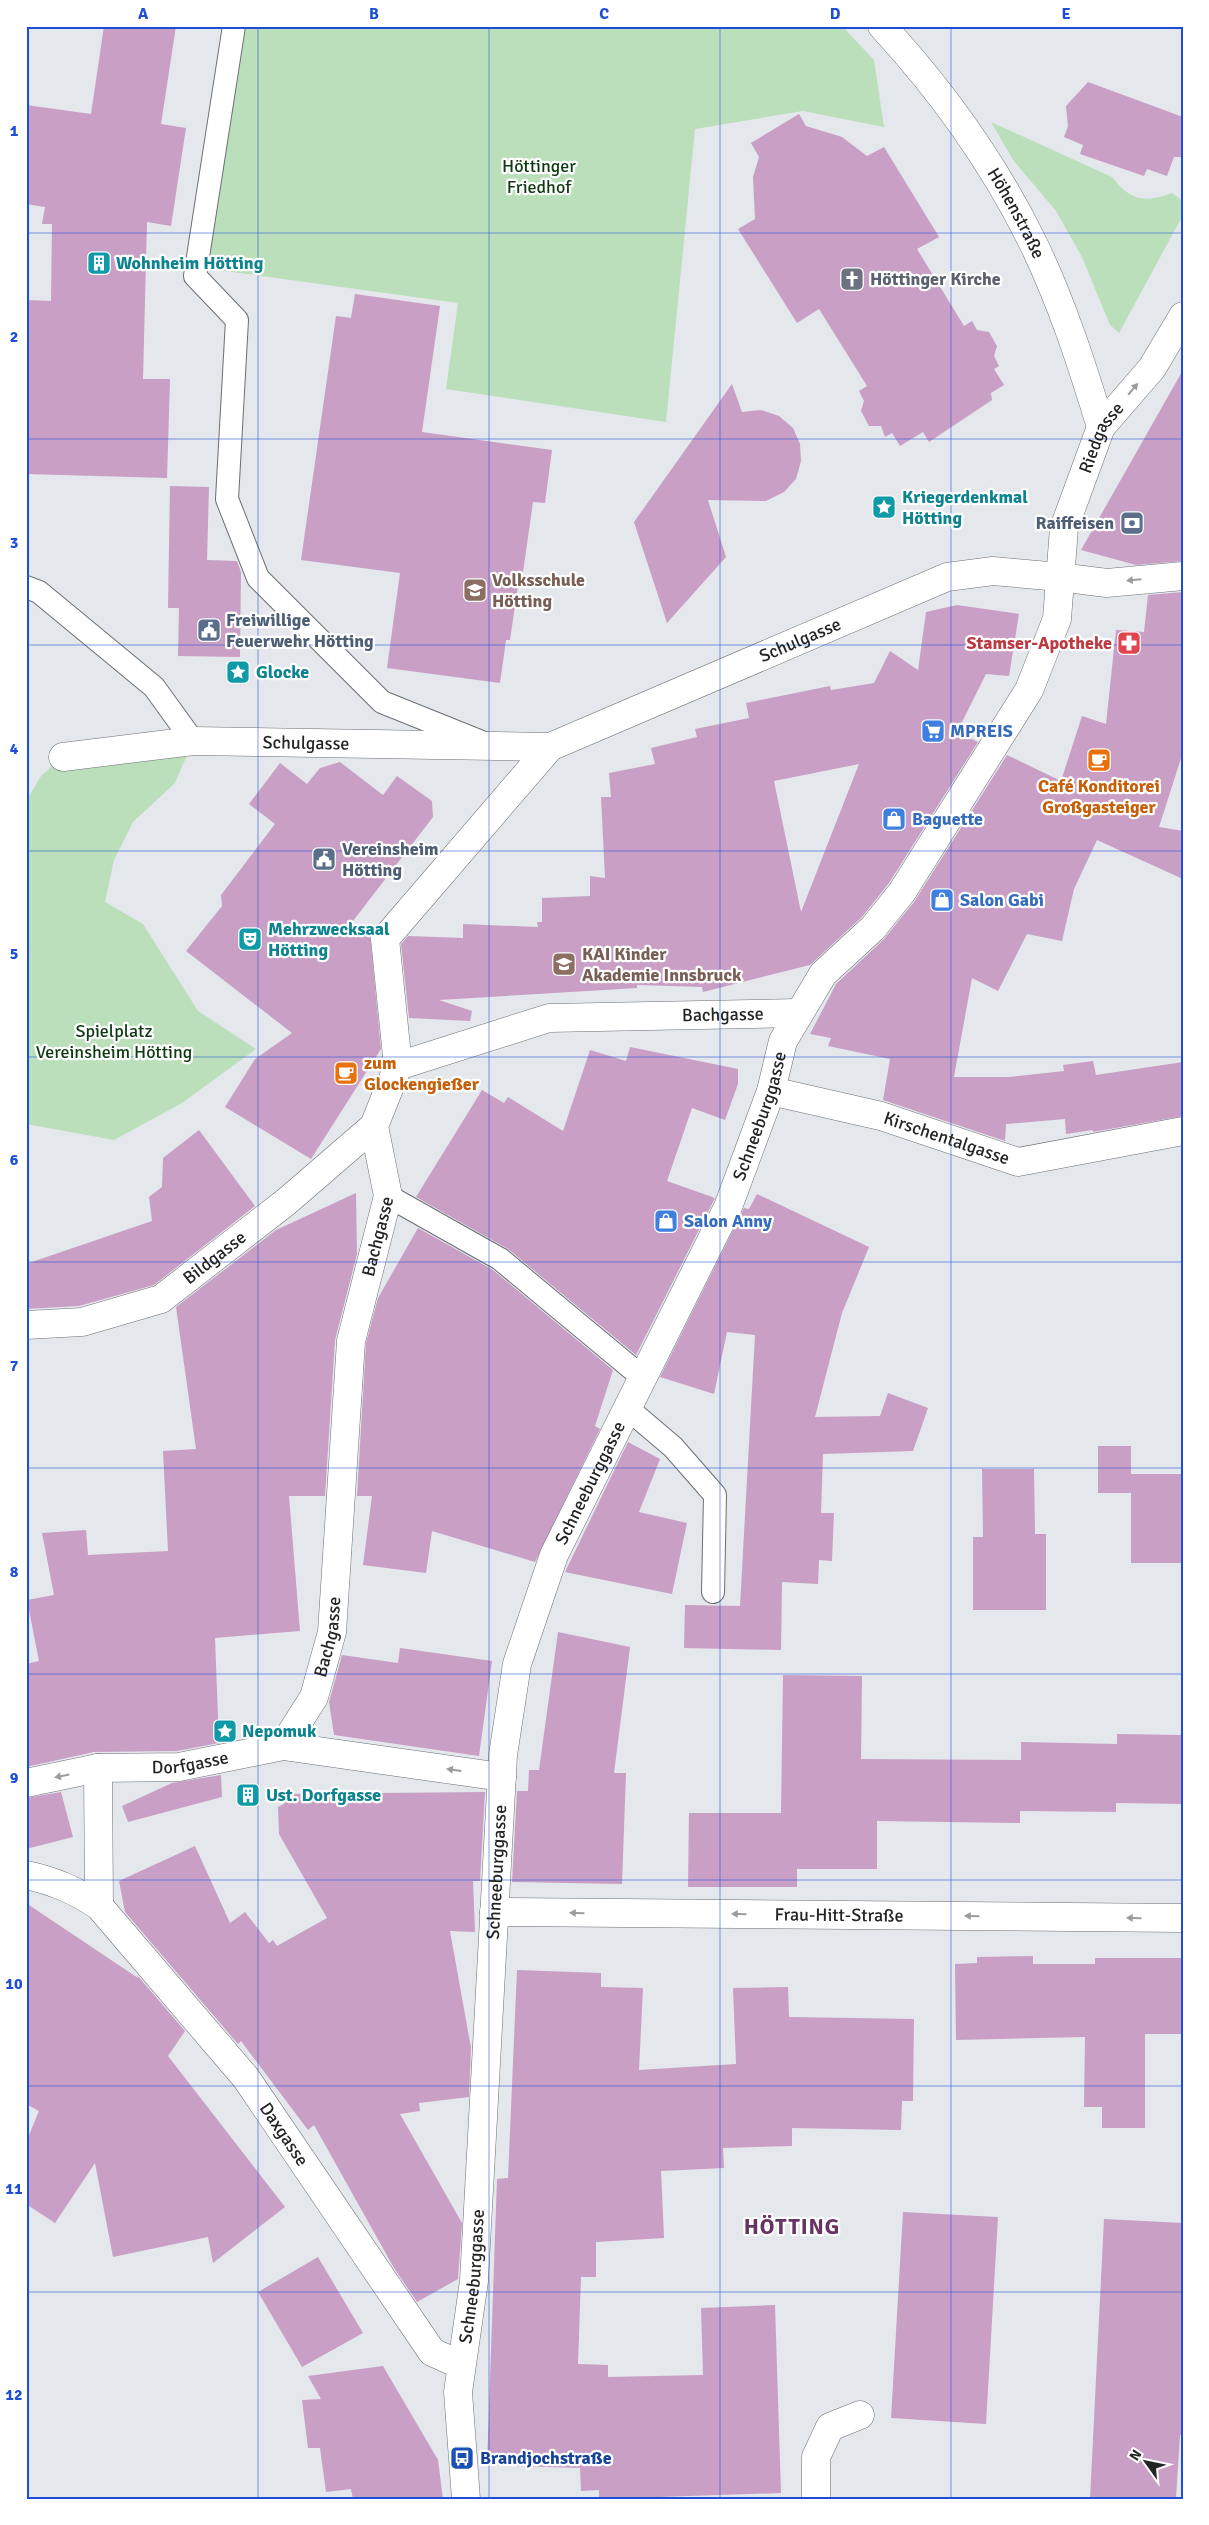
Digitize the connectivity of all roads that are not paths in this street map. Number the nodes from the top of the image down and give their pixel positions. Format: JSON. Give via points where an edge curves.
{"nodes":[{"id":1,"x":234,"y":26,"type":"edge"},
{"id":2,"x":882,"y":26,"type":"edge"},
{"id":3,"x":1183,"y":316,"type":"edge"},
{"id":4,"x":1101,"y":427,"type":"junction"},
{"id":5,"x":1183,"y":576,"type":"edge"},
{"id":6,"x":1059,"y":577,"type":"junction"},
{"id":7,"x":26,"y":587,"type":"edge"},
{"id":8,"x":193,"y":741,"type":"junction"},
{"id":9,"x":550,"y":747,"type":"junction"},
{"id":10,"x":496,"y":748,"type":"junction"},
{"id":11,"x":63,"y":757,"type":"dead end"},
{"id":12,"x":798,"y":1013,"type":"junction"},
{"id":13,"x":398,"y":1066,"type":"junction"},
{"id":14,"x":772,"y":1091,"type":"junction"},
{"id":15,"x":374,"y":1126,"type":"junction"},
{"id":16,"x":1183,"y":1130,"type":"edge"},
{"id":17,"x":388,"y":1196,"type":"junction"},
{"id":18,"x":26,"y":1325,"type":"edge"},
{"id":19,"x":642,"y":1377,"type":"junction"},
{"id":20,"x":627,"y":1408,"type":"junction"},
{"id":21,"x":713,"y":1592,"type":"dead end"},
{"id":22,"x":283,"y":1746,"type":"junction"},
{"id":23,"x":98,"y":1768,"type":"junction"},
{"id":24,"x":502,"y":1777,"type":"junction"},
{"id":25,"x":26,"y":1783,"type":"edge"},
{"id":26,"x":26,"y":1876,"type":"edge"},
{"id":27,"x":99,"y":1906,"type":"junction"},
{"id":28,"x":494,"y":1912,"type":"junction"},
{"id":29,"x":1183,"y":1918,"type":"edge"},
{"id":30,"x":461,"y":2365,"type":"junction"},
{"id":31,"x":860,"y":2415,"type":"dead end"},
{"id":32,"x":466,"y":2499,"type":"edge"},
{"id":33,"x":816,"y":2499,"type":"edge"}],
"edges":[{"from":1,"to":10,"type":"lane","via":[[195,276],[237,320],[227,499],[258,578],[382,702]]},
{"from":2,"to":4,"type":"street","name":"Höhenstraße","via":[[937,90],[1010,200],[1034,245],[1076,345]]},
{"from":4,"to":3,"type":"street","name":"Riedgasse","one_way":true,"via":[[1152,368]]},
{"from":4,"to":6,"type":"street","name":"Riedgasse","via":[[1064,528]]},
{"from":5,"to":6,"type":"street","name":"Schulgasse","one_way":true,"via":[[1107,583]]},
{"from":6,"to":9,"type":"street","name":"Schulgasse","via":[[993,571],[947,577]]},
{"from":6,"to":12,"type":"street","name":"Schneeburggasse","via":[[1057,619],[1029,690],[902,892],[873,928],[823,974]]},
{"from":7,"to":8,"type":"lane","via":[[39,592],[154,687]]},
{"from":8,"to":10,"type":"street","name":"Schulgasse"},
{"from":8,"to":11,"type":"street","name":"Schulgasse"},
{"from":9,"to":10,"type":"street","name":"Schulgasse"},
{"from":9,"to":13,"type":"street","name":"Schulgasse","via":[[385,939]]},
{"from":12,"to":13,"type":"street","name":"Bachgasse","via":[[549,1018]]},
{"from":12,"to":14,"type":"street","name":"Schneeburggasse","via":[[783,1041]]},
{"from":13,"to":15,"type":"street"},
{"from":14,"to":16,"type":"street","name":"Kirschentalgasse","via":[[881,1116],[1018,1162]]},
{"from":14,"to":19,"type":"street","name":"Schneeburggasse","via":[[728,1207]]},
{"from":15,"to":17,"type":"street","name":"Bachgasse"},
{"from":15,"to":18,"type":"street","name":"Bildgasse","via":[[286,1202],[161,1299],[82,1322]]},
{"from":17,"to":19,"type":"lane","via":[[500,1259]]},
{"from":17,"to":22,"type":"street","name":"Bachgasse","via":[[351,1341],[332,1632],[314,1696]]},
{"from":19,"to":20,"type":"street","name":"Schneeburggasse"},
{"from":20,"to":21,"type":"lane","via":[[673,1447],[716,1495]]},
{"from":20,"to":24,"type":"street","name":"Schneeburggasse","via":[[551,1564],[517,1664]]},
{"from":22,"to":23,"type":"street","name":"Dorfgasse","via":[[179,1767]]},
{"from":24,"to":22,"type":"street","name":"Dorfgasse","one_way":true},
{"from":23,"to":25,"type":"street","name":"Dorfgasse","one_way":true},
{"from":23,"to":27,"type":"street"},
{"from":24,"to":28,"type":"street","name":"Schneeburggasse"},
{"from":26,"to":27,"type":"street","name":"Daxgasse","via":[[52,1880]]},
{"from":27,"to":30,"type":"street","name":"Daxgasse","via":[[246,2078],[432,2352]]},
{"from":29,"to":28,"type":"street","name":"Frau-Hitt-Straße","one_way":true},
{"from":28,"to":30,"type":"street","name":"Schneeburggasse","via":[[474,2281]]},
{"from":30,"to":32,"type":"street","name":"Schneeburggasse","via":[[458,2392]]},
{"from":31,"to":33,"type":"street","via":[[830,2427],[816,2458]]}]}
